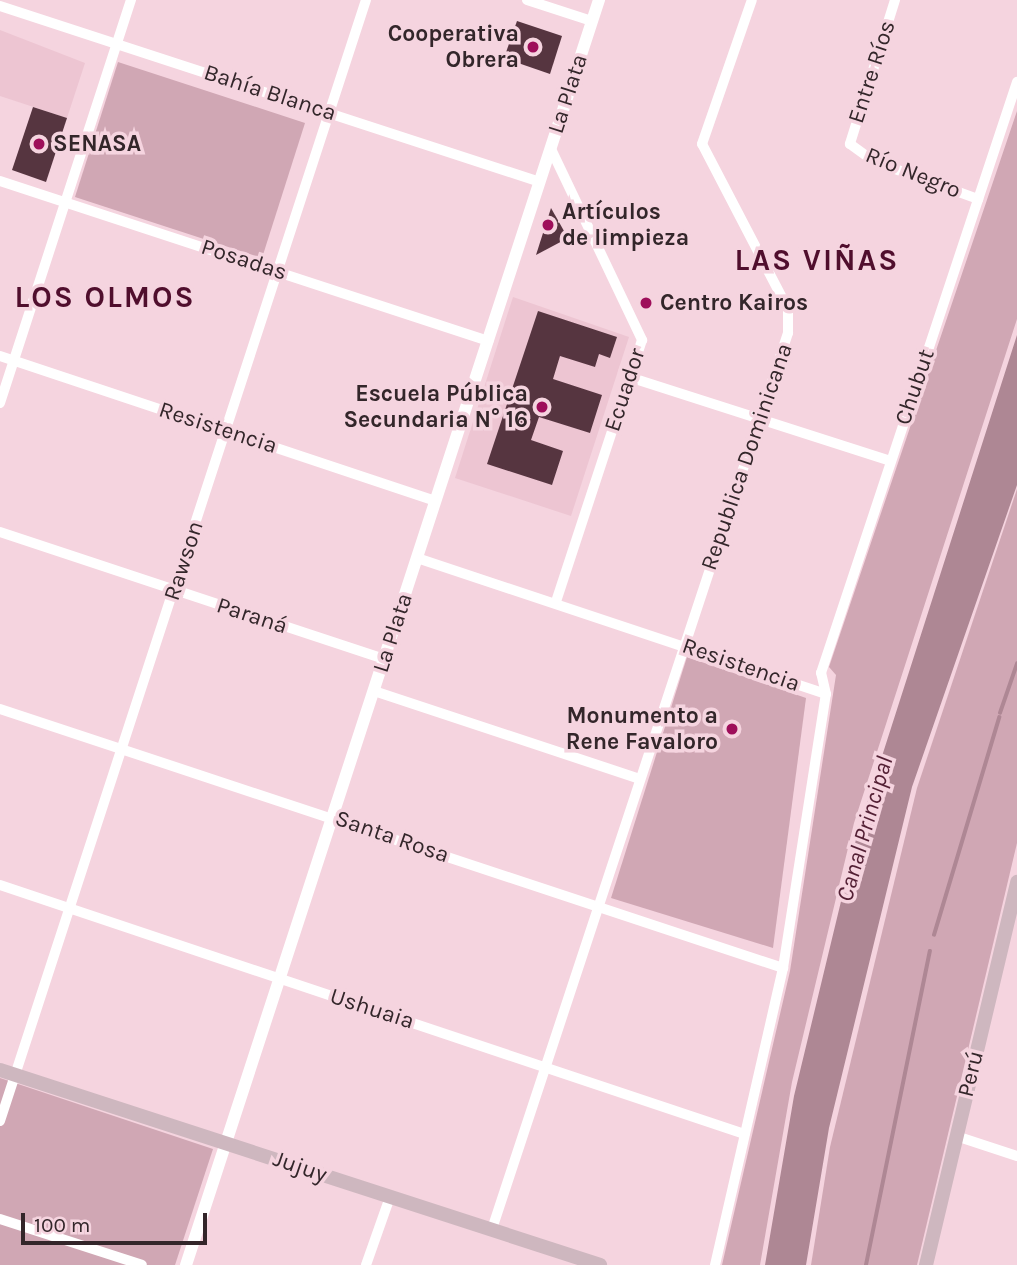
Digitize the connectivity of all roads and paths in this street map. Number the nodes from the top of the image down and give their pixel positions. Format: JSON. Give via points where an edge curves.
{"nodes":[{"id":1,"x":131,"y":0,"type":"edge"},
{"id":2,"x":366,"y":0,"type":"edge"},
{"id":3,"x":527,"y":0,"type":"edge"},
{"id":4,"x":599,"y":0,"type":"edge"},
{"id":5,"x":752,"y":0,"type":"edge"},
{"id":6,"x":895,"y":0,"type":"edge"},
{"id":7,"x":0,"y":6,"type":"edge"},
{"id":8,"x":592,"y":21,"type":"junction"},
{"id":9,"x":117,"y":43,"type":"junction"},
{"id":10,"x":1017,"y":82,"type":"edge"},
{"id":11,"x":330,"y":112,"type":"junction"},
{"id":12,"x":850,"y":144,"type":"joint"},
{"id":13,"x":551,"y":149,"type":"junction"},
{"id":14,"x":0,"y":181,"type":"edge"},
{"id":15,"x":540,"y":182,"type":"junction"},
{"id":16,"x":978,"y":199,"type":"junction"},
{"id":17,"x":66,"y":202,"type":"junction"},
{"id":18,"x":279,"y":271,"type":"junction"},
{"id":19,"x":488,"y":341,"type":"junction"},
{"id":20,"x":0,"y":356,"type":"edge"},
{"id":21,"x":13,"y":360,"type":"junction"},
{"id":22,"x":629,"y":377,"type":"junction"},
{"id":23,"x":0,"y":402,"type":"edge"},
{"id":24,"x":760,"y":420,"type":"junction"},
{"id":25,"x":227,"y":430,"type":"junction"},
{"id":26,"x":890,"y":461,"type":"junction"},
{"id":27,"x":435,"y":501,"type":"junction"},
{"id":28,"x":0,"y":532,"type":"edge"},
{"id":29,"x":417,"y":558,"type":"junction"},
{"id":30,"x":175,"y":590,"type":"junction"},
{"id":31,"x":556,"y":602,"type":"junction"},
{"id":32,"x":683,"y":645,"type":"junction"},
{"id":33,"x":384,"y":659,"type":"junction"},
{"id":34,"x":374,"y":691,"type":"junction"},
{"id":35,"x":826,"y":694,"type":"junction"},
{"id":36,"x":0,"y":709,"type":"edge"},
{"id":37,"x":123,"y":749,"type":"junction"},
{"id":38,"x":640,"y":779,"type":"junction"},
{"id":39,"x":333,"y":816,"type":"junction"},
{"id":40,"x":1017,"y":882,"type":"edge"},
{"id":41,"x":0,"y":885,"type":"edge"},
{"id":42,"x":1014,"y":902,"type":"edge"},
{"id":43,"x":598,"y":906,"type":"junction"},
{"id":44,"x":71,"y":909,"type":"junction"},
{"id":45,"x":783,"y":968,"type":"junction"},
{"id":46,"x":280,"y":977,"type":"junction"},
{"id":47,"x":546,"y":1066,"type":"junction"},
{"id":48,"x":0,"y":1070,"type":"edge"},
{"id":49,"x":15,"y":1075,"type":"junction"},
{"id":50,"x":0,"y":1121,"type":"edge"},
{"id":51,"x":744,"y":1134,"type":"junction"},
{"id":52,"x":956,"y":1136,"type":"junction"},
{"id":53,"x":226,"y":1142,"type":"junction"},
{"id":54,"x":1017,"y":1156,"type":"edge"},
{"id":55,"x":390,"y":1197,"type":"junction"},
{"id":56,"x":0,"y":1219,"type":"edge"},
{"id":57,"x":492,"y":1229,"type":"junction"},
{"id":58,"x":142,"y":1265,"type":"edge"},
{"id":59,"x":186,"y":1265,"type":"edge"},
{"id":60,"x":366,"y":1265,"type":"edge"},
{"id":61,"x":600,"y":1265,"type":"edge"},
{"id":62,"x":715,"y":1265,"type":"edge"},
{"id":63,"x":926,"y":1265,"type":"edge"}],
"edges":[{"from":1,"to":9,"type":"street"},
{"from":2,"to":11,"type":"street","name":"Rawson"},
{"from":3,"to":8,"type":"street"},
{"from":4,"to":8,"type":"street","name":"La Plata"},
{"from":5,"to":24,"type":"street","name":"Republica Dominicana","via":[[702,144],[790,319]]},
{"from":6,"to":12,"type":"street","name":"Entre Ríos"},
{"from":7,"to":9,"type":"street","name":"Bahía Blanca"},
{"from":8,"to":13,"type":"street","name":"La Plata"},
{"from":9,"to":11,"type":"street","name":"Bahía Blanca"},
{"from":9,"to":17,"type":"street"},
{"from":10,"to":16,"type":"street","name":"Chubut"},
{"from":11,"to":15,"type":"street","name":"Bahía Blanca"},
{"from":11,"to":18,"type":"street","name":"Rawson"},
{"from":12,"to":16,"type":"street","name":"Río Negro","via":[[873,161]]},
{"from":13,"to":15,"type":"street","name":"La Plata"},
{"from":13,"to":22,"type":"street","name":"Ecuador","via":[[640,332]]},
{"from":14,"to":17,"type":"street","name":"Posadas"},
{"from":15,"to":19,"type":"street","name":"La Plata"},
{"from":16,"to":26,"type":"street","name":"Chubut"},
{"from":17,"to":18,"type":"street","name":"Posadas"},
{"from":17,"to":21,"type":"street"},
{"from":18,"to":19,"type":"street","name":"Posadas"},
{"from":18,"to":25,"type":"street","name":"Rawson"},
{"from":19,"to":27,"type":"street","name":"La Plata"},
{"from":20,"to":21,"type":"street","name":"Resistencia"},
{"from":21,"to":23,"type":"street"},
{"from":21,"to":25,"type":"street","name":"Resistencia"},
{"from":22,"to":24,"type":"street"},
{"from":22,"to":31,"type":"street","name":"Ecuador"},
{"from":24,"to":26,"type":"street"},
{"from":24,"to":32,"type":"street","name":"Republica Dominicana"},
{"from":25,"to":27,"type":"street","name":"Resistencia"},
{"from":25,"to":30,"type":"street","name":"Rawson"},
{"from":26,"to":35,"type":"street","name":"Chubut","via":[[821,673]]},
{"from":27,"to":29,"type":"street","name":"La Plata"},
{"from":28,"to":30,"type":"street","name":"Paraná"},
{"from":29,"to":31,"type":"street","name":"Resistencia"},
{"from":29,"to":33,"type":"street","name":"La Plata"},
{"from":30,"to":33,"type":"street","name":"Paraná"},
{"from":30,"to":37,"type":"street","name":"Rawson"},
{"from":31,"to":32,"type":"street","name":"Resistencia"},
{"from":32,"to":35,"type":"street","name":"Resistencia"},
{"from":32,"to":38,"type":"street","name":"Republica Dominicana"},
{"from":33,"to":34,"type":"street","name":"La Plata"},
{"from":34,"to":38,"type":"street"},
{"from":34,"to":39,"type":"street","name":"La Plata"},
{"from":35,"to":45,"type":"street","name":"Chubut"},
{"from":36,"to":37,"type":"street","name":"Santa Rosa"},
{"from":37,"to":39,"type":"street","name":"Santa Rosa"},
{"from":37,"to":44,"type":"street","name":"Rawson"},
{"from":38,"to":43,"type":"street","name":"Republica Dominicana"},
{"from":39,"to":43,"type":"street","name":"Santa Rosa"},
{"from":39,"to":46,"type":"street","name":"La Plata"},
{"from":40,"to":42,"type":"main road","name":"Perú"},
{"from":41,"to":44,"type":"street","name":"Ushuaia"},
{"from":42,"to":52,"type":"main road","name":"Perú"},
{"from":43,"to":45,"type":"street","name":"Santa Rosa"},
{"from":43,"to":47,"type":"street","name":"Republica Dominicana"},
{"from":44,"to":46,"type":"street","name":"Ushuaia"},
{"from":44,"to":49,"type":"street","name":"Rawson"},
{"from":45,"to":51,"type":"street","name":"Chubut"},
{"from":46,"to":47,"type":"street","name":"Ushuaia"},
{"from":46,"to":53,"type":"street","name":"La Plata"},
{"from":47,"to":51,"type":"street","name":"Ushuaia"},
{"from":47,"to":57,"type":"street","name":"Republica Dominicana"},
{"from":48,"to":49,"type":"main road","name":"Jujuy"},
{"from":49,"to":50,"type":"street","name":"Rawson"},
{"from":49,"to":53,"type":"main road","name":"Jujuy"},
{"from":51,"to":62,"type":"street","name":"Chubut"},
{"from":52,"to":54,"type":"street"},
{"from":52,"to":63,"type":"main road","name":"Perú"},
{"from":53,"to":55,"type":"main road","name":"Jujuy"},
{"from":53,"to":59,"type":"street","name":"La Plata"},
{"from":55,"to":57,"type":"main road","name":"Jujuy"},
{"from":55,"to":60,"type":"street"},
{"from":56,"to":58,"type":"street"},
{"from":57,"to":61,"type":"main road","name":"Jujuy"}]}
